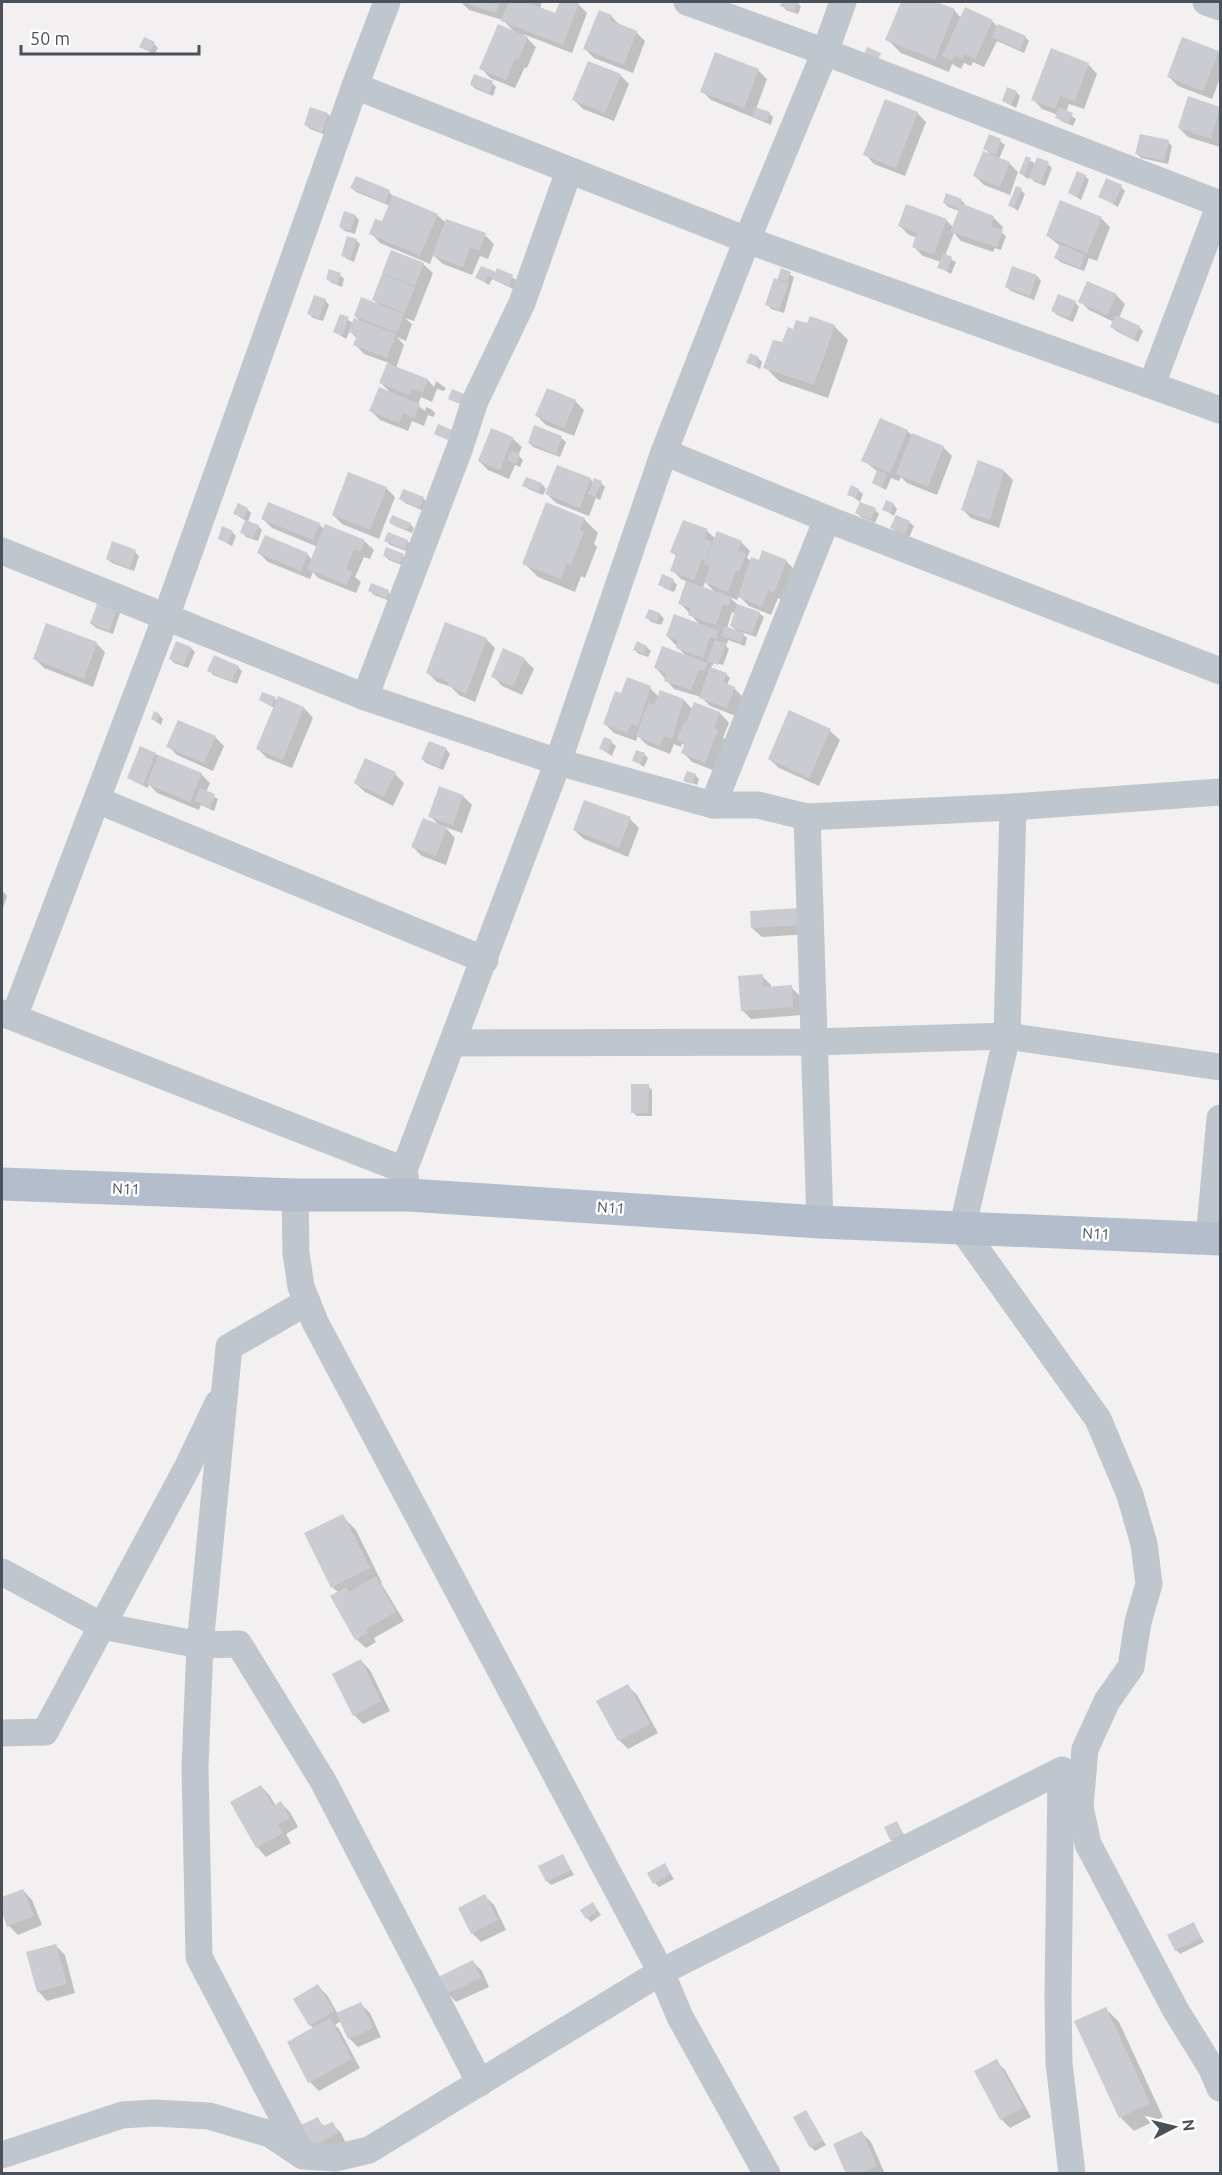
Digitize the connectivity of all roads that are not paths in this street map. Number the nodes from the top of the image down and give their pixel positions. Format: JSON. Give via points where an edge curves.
{"nodes":[{"id":1,"x":387,"y":2,"type":"edge"},
{"id":2,"x":687,"y":2,"type":"edge"},
{"id":3,"x":843,"y":2,"type":"edge"},
{"id":4,"x":1206,"y":2,"type":"edge"},
{"id":5,"x":1221,"y":7,"type":"edge"},
{"id":6,"x":825,"y":52,"type":"junction"},
{"id":7,"x":355,"y":86,"type":"junction"},
{"id":8,"x":569,"y":171,"type":"junction"},
{"id":9,"x":747,"y":240,"type":"junction"},
{"id":10,"x":1152,"y":384,"type":"junction"},
{"id":11,"x":1221,"y":410,"type":"edge"},
{"id":12,"x":664,"y":452,"type":"junction"},
{"id":13,"x":827,"y":519,"type":"junction"},
{"id":14,"x":2,"y":551,"type":"edge"},
{"id":15,"x":165,"y":618,"type":"junction"},
{"id":16,"x":1221,"y":671,"type":"edge"},
{"id":17,"x":365,"y":697,"type":"junction"},
{"id":18,"x":558,"y":762,"type":"junction"},
{"id":19,"x":1221,"y":792,"type":"edge"},
{"id":20,"x":97,"y":800,"type":"junction"},
{"id":21,"x":713,"y":805,"type":"junction"},
{"id":22,"x":1013,"y":807,"type":"junction"},
{"id":23,"x":807,"y":817,"type":"junction"},
{"id":24,"x":485,"y":960,"type":"junction"},
{"id":25,"x":8,"y":1015,"type":"edge"},
{"id":26,"x":1007,"y":1036,"type":"junction"},
{"id":27,"x":453,"y":1042,"type":"junction"},
{"id":28,"x":814,"y":1042,"type":"junction"},
{"id":29,"x":1221,"y":1067,"type":"edge"},
{"id":30,"x":1221,"y":1118,"type":"edge"},
{"id":31,"x":406,"y":1183,"type":"junction"},
{"id":32,"x":2,"y":1184,"type":"edge"},
{"id":33,"x":295,"y":1195,"type":"junction"},
{"id":34,"x":820,"y":1222,"type":"junction"},
{"id":35,"x":962,"y":1228,"type":"junction"},
{"id":36,"x":1215,"y":1239,"type":"edge"},
{"id":37,"x":306,"y":1302,"type":"junction"},
{"id":38,"x":226,"y":1386,"type":"junction"},
{"id":39,"x":2,"y":1572,"type":"edge"},
{"id":40,"x":102,"y":1626,"type":"junction"},
{"id":41,"x":200,"y":1645,"type":"junction"},
{"id":42,"x":2,"y":1733,"type":"edge"},
{"id":43,"x":1062,"y":1770,"type":"junction"},
{"id":44,"x":1080,"y":1807,"type":"junction"},
{"id":45,"x":661,"y":1972,"type":"junction"},
{"id":46,"x":480,"y":2083,"type":"junction"},
{"id":47,"x":1221,"y":2088,"type":"edge"},
{"id":48,"x":2,"y":2133,"type":"edge"},
{"id":49,"x":29,"y":2146,"type":"junction"},
{"id":50,"x":2,"y":2156,"type":"edge"},
{"id":51,"x":308,"y":2165,"type":"edge"},
{"id":52,"x":767,"y":2174,"type":"edge"},
{"id":53,"x":1072,"y":2174,"type":"edge"}],
"edges":[{"from":1,"to":7,"type":"street"},
{"from":2,"to":6,"type":"street"},
{"from":3,"to":6,"type":"street"},
{"from":4,"to":5,"type":"street"},
{"from":6,"to":9,"type":"street"},
{"from":6,"to":10,"type":"street","via":[[1221,204]]},
{"from":7,"to":8,"type":"street"},
{"from":7,"to":15,"type":"street"},
{"from":8,"to":9,"type":"street"},
{"from":8,"to":17,"type":"street","via":[[522,303],[475,401]]},
{"from":9,"to":10,"type":"street"},
{"from":9,"to":12,"type":"street"},
{"from":10,"to":11,"type":"street"},
{"from":12,"to":13,"type":"street"},
{"from":12,"to":18,"type":"street"},
{"from":13,"to":16,"type":"street"},
{"from":13,"to":21,"type":"street"},
{"from":14,"to":15,"type":"street"},
{"from":15,"to":17,"type":"street"},
{"from":15,"to":20,"type":"street"},
{"from":17,"to":18,"type":"street"},
{"from":18,"to":21,"type":"street"},
{"from":18,"to":24,"type":"street"},
{"from":19,"to":22,"type":"street"},
{"from":20,"to":24,"type":"street"},
{"from":20,"to":25,"type":"street"},
{"from":21,"to":23,"type":"street","via":[[758,805]]},
{"from":22,"to":23,"type":"street"},
{"from":22,"to":26,"type":"street"},
{"from":23,"to":28,"type":"street"},
{"from":24,"to":27,"type":"street"},
{"from":25,"to":31,"type":"street"},
{"from":26,"to":28,"type":"street"},
{"from":26,"to":29,"type":"street"},
{"from":26,"to":35,"type":"street"},
{"from":27,"to":28,"type":"street"},
{"from":27,"to":31,"type":"street"},
{"from":28,"to":34,"type":"street"},
{"from":30,"to":36,"type":"street"},
{"from":31,"to":33,"type":"main road","name":"N11"},
{"from":31,"to":34,"type":"main road","name":"N11"},
{"from":32,"to":33,"type":"main road","name":"N11"},
{"from":33,"to":37,"type":"street","via":[[297,1253]]},
{"from":34,"to":35,"type":"main road","name":"N11"},
{"from":35,"to":36,"type":"main road","name":"N11"},
{"from":35,"to":44,"type":"street","via":[[1098,1419],[1130,1494],[1144,1544],[1149,1584],[1131,1667],[1107,1701],[1085,1749]]},
{"from":37,"to":38,"type":"street","via":[[229,1347]]},
{"from":37,"to":45,"type":"street"},
{"from":38,"to":40,"type":"street"},
{"from":38,"to":41,"type":"street"},
{"from":39,"to":40,"type":"street"},
{"from":40,"to":41,"type":"street"},
{"from":40,"to":42,"type":"street","via":[[45,1732]]},
{"from":41,"to":46,"type":"street","via":[[239,1644],[323,1781]]},
{"from":41,"to":51,"type":"street","via":[[195,1767],[199,1957]]},
{"from":43,"to":44,"type":"street"},
{"from":43,"to":45,"type":"street"},
{"from":43,"to":53,"type":"street","via":[[1059,2063]]},
{"from":44,"to":47,"type":"street","via":[[1088,1844]]},
{"from":45,"to":46,"type":"street"},
{"from":45,"to":52,"type":"street","via":[[680,2017]]},
{"from":46,"to":51,"type":"street","via":[[369,2150]]},
{"from":48,"to":49,"type":"street"},
{"from":49,"to":50,"type":"street"},
{"from":49,"to":51,"type":"street","via":[[122,2115],[209,2116],[270,2134]]}]}
